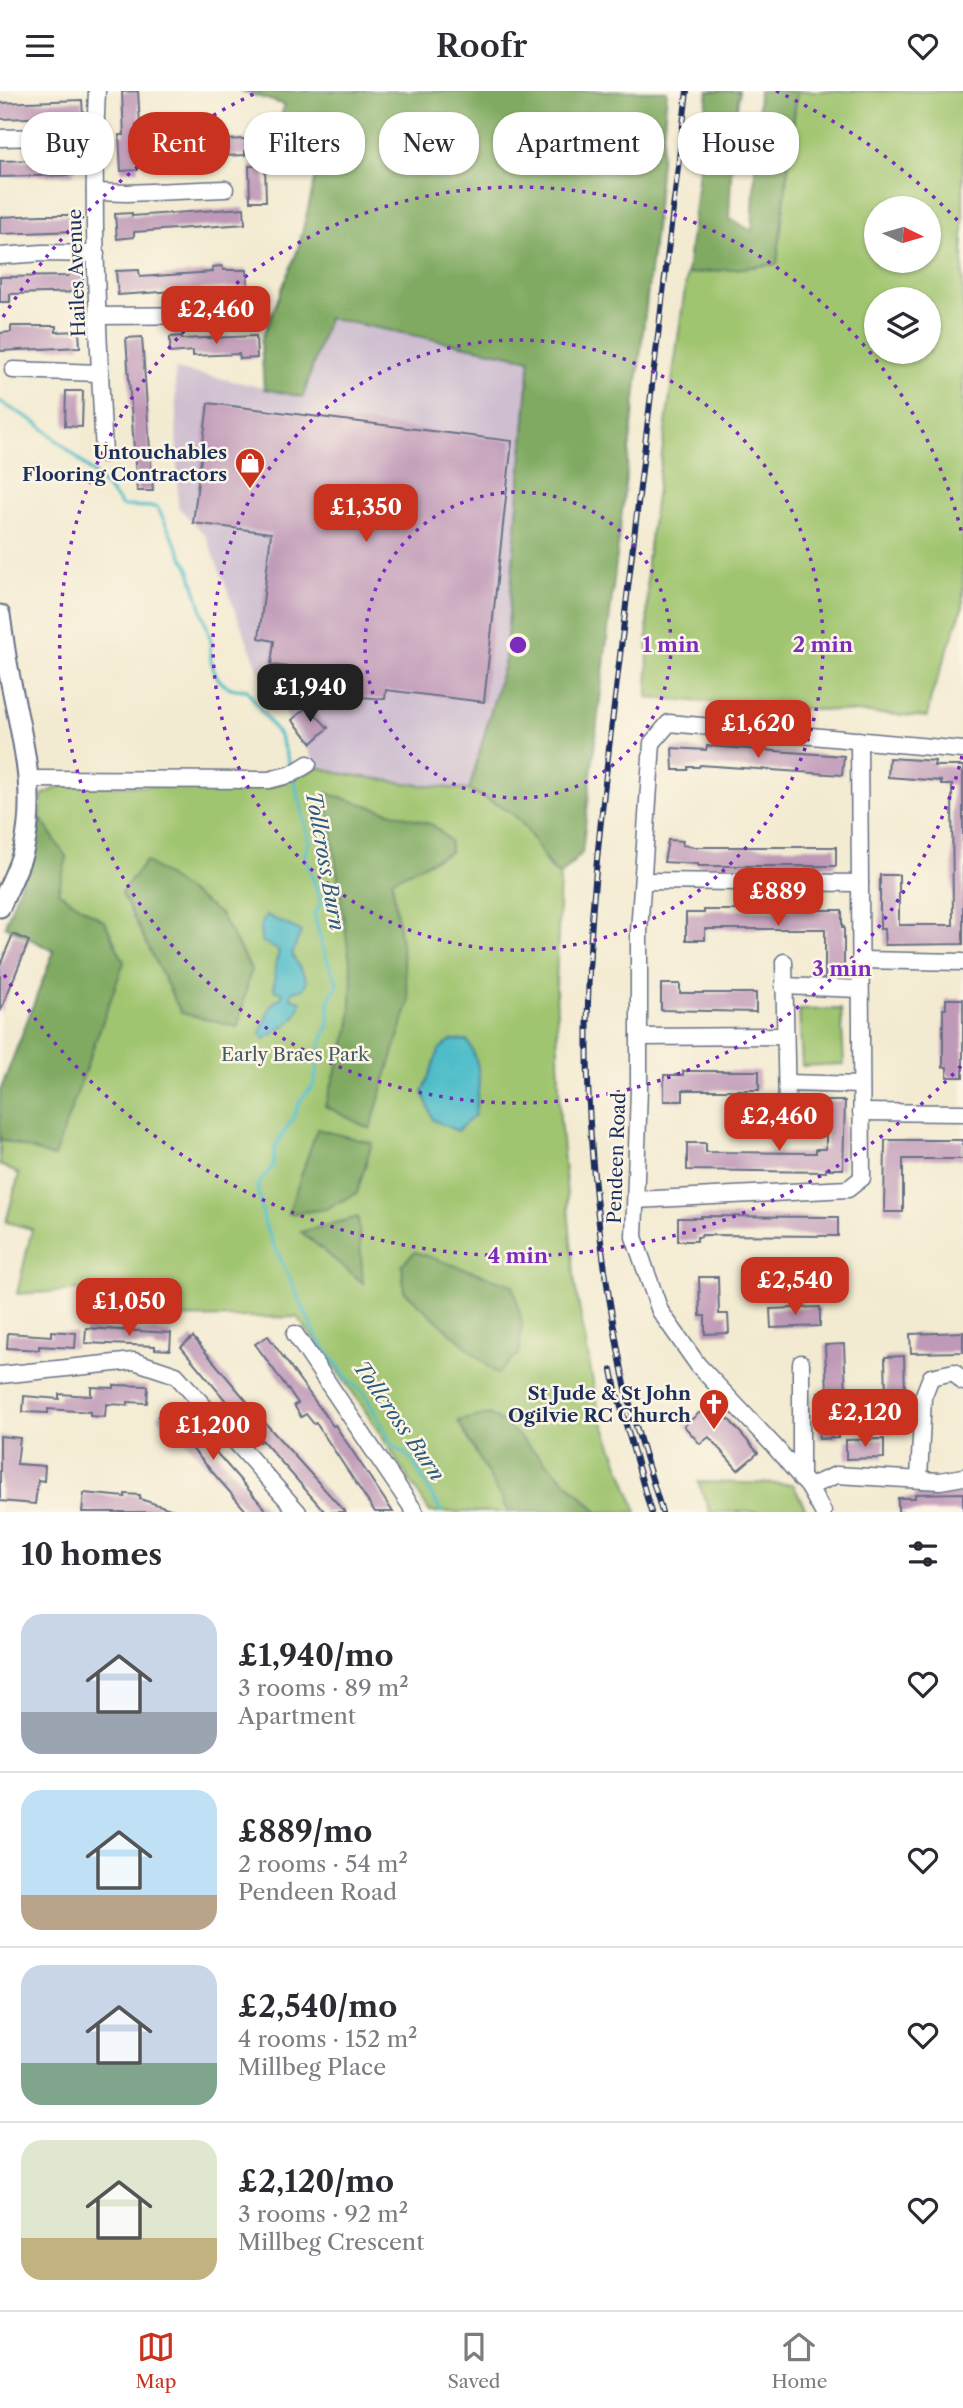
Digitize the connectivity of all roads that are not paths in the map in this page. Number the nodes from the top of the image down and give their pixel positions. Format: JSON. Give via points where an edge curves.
{"nodes":[{"id":1,"x":97,"y":91,"type":"edge"},
{"id":2,"x":96,"y":112,"type":"edge"},
{"id":3,"x":0,"y":138,"type":"edge"},
{"id":4,"x":21,"y":138,"type":"edge"},
{"id":5,"x":95,"y":175,"type":"edge"},
{"id":6,"x":225,"y":188,"type":"dead end"},
{"id":7,"x":95,"y":192,"type":"junction"},
{"id":8,"x":96,"y":254,"type":"junction"},
{"id":9,"x":0,"y":256,"type":"edge"},
{"id":10,"x":224,"y":315,"type":"dead end"},
{"id":11,"x":98,"y":316,"type":"junction"},
{"id":12,"x":13,"y":370,"type":"dead end"},
{"id":13,"x":100,"y":373,"type":"junction"},
{"id":14,"x":104,"y":454,"type":"dead end"},
{"id":15,"x":0,"y":615,"type":"edge"},
{"id":16,"x":5,"y":672,"type":"edge"},
{"id":17,"x":859,"y":740,"type":"junction"},
{"id":18,"x":963,"y":750,"type":"edge"},
{"id":19,"x":308,"y":764,"type":"dead end"},
{"id":20,"x":28,"y":779,"type":"junction"},
{"id":21,"x":642,"y":881,"type":"junction"},
{"id":22,"x":860,"y":883,"type":"junction"},
{"id":23,"x":0,"y":907,"type":"edge"},
{"id":24,"x":860,"y":960,"type":"junction"},
{"id":25,"x":784,"y":962,"type":"dead end"},
{"id":26,"x":963,"y":962,"type":"edge"},
{"id":27,"x":783,"y":986,"type":"junction"},
{"id":28,"x":860,"y":989,"type":"junction"},
{"id":29,"x":785,"y":1036,"type":"junction"},
{"id":30,"x":639,"y":1037,"type":"junction"},
{"id":31,"x":787,"y":1083,"type":"junction"},
{"id":32,"x":861,"y":1085,"type":"junction"},
{"id":33,"x":787,"y":1109,"type":"dead end"},
{"id":34,"x":861,"y":1112,"type":"junction"},
{"id":35,"x":963,"y":1114,"type":"edge"},
{"id":36,"x":636,"y":1200,"type":"junction"},
{"id":37,"x":295,"y":1334,"type":"dead end"},
{"id":38,"x":801,"y":1363,"type":"dead end"},
{"id":39,"x":0,"y":1375,"type":"edge"},
{"id":40,"x":963,"y":1382,"type":"edge"},
{"id":41,"x":963,"y":1477,"type":"edge"},
{"id":42,"x":919,"y":1479,"type":"junction"},
{"id":43,"x":805,"y":1483,"type":"junction"},
{"id":44,"x":298,"y":1512,"type":"edge"},
{"id":45,"x":415,"y":1512,"type":"edge"},
{"id":46,"x":823,"y":1512,"type":"edge"}],
"edges":[{"from":1,"to":2,"type":"street","name":"Hailes Avenue"},
{"from":3,"to":4,"type":"street"},
{"from":5,"to":7,"type":"street","name":"Hailes Avenue"},
{"from":6,"to":7,"type":"street"},
{"from":7,"to":8,"type":"street","name":"Hailes Avenue"},
{"from":8,"to":9,"type":"street"},
{"from":8,"to":11,"type":"street","name":"Hailes Avenue"},
{"from":10,"to":11,"type":"street"},
{"from":11,"to":13,"type":"street","name":"Hailes Avenue"},
{"from":12,"to":13,"type":"street"},
{"from":13,"to":14,"type":"street","name":"Hailes Avenue"},
{"from":15,"to":16,"type":"main road"},
{"from":16,"to":20,"type":"main road","via":[[23,735]]},
{"from":17,"to":18,"type":"street"},
{"from":17,"to":21,"type":"street","name":"Pendeen Road","via":[[669,723],[652,743]]},
{"from":17,"to":22,"type":"street"},
{"from":19,"to":20,"type":"street","via":[[269,780]]},
{"from":20,"to":23,"type":"main road","via":[[24,850]]},
{"from":21,"to":22,"type":"street"},
{"from":21,"to":30,"type":"street","name":"Pendeen Road"},
{"from":22,"to":24,"type":"street"},
{"from":24,"to":26,"type":"street"},
{"from":24,"to":28,"type":"street"},
{"from":25,"to":27,"type":"street"},
{"from":27,"to":28,"type":"street"},
{"from":27,"to":29,"type":"street"},
{"from":28,"to":32,"type":"street"},
{"from":29,"to":30,"type":"street"},
{"from":29,"to":31,"type":"street"},
{"from":30,"to":36,"type":"street","name":"Pendeen Road"},
{"from":31,"to":32,"type":"street"},
{"from":31,"to":33,"type":"street"},
{"from":32,"to":34,"type":"street"},
{"from":34,"to":35,"type":"street"},
{"from":34,"to":36,"type":"street","via":[[862,1178],[848,1189]]},
{"from":36,"to":43,"type":"street","name":"Pendeen Road","via":[[634,1237],[660,1311],[698,1365]]},
{"from":37,"to":45,"type":"street"},
{"from":38,"to":43,"type":"street"},
{"from":39,"to":44,"type":"street","via":[[134,1361],[176,1375]]},
{"from":40,"to":42,"type":"street","via":[[954,1372],[931,1377],[923,1397]]},
{"from":41,"to":42,"type":"street"},
{"from":42,"to":43,"type":"street","via":[[836,1475]]},
{"from":43,"to":46,"type":"street","name":"Pendeen Road"}]}
